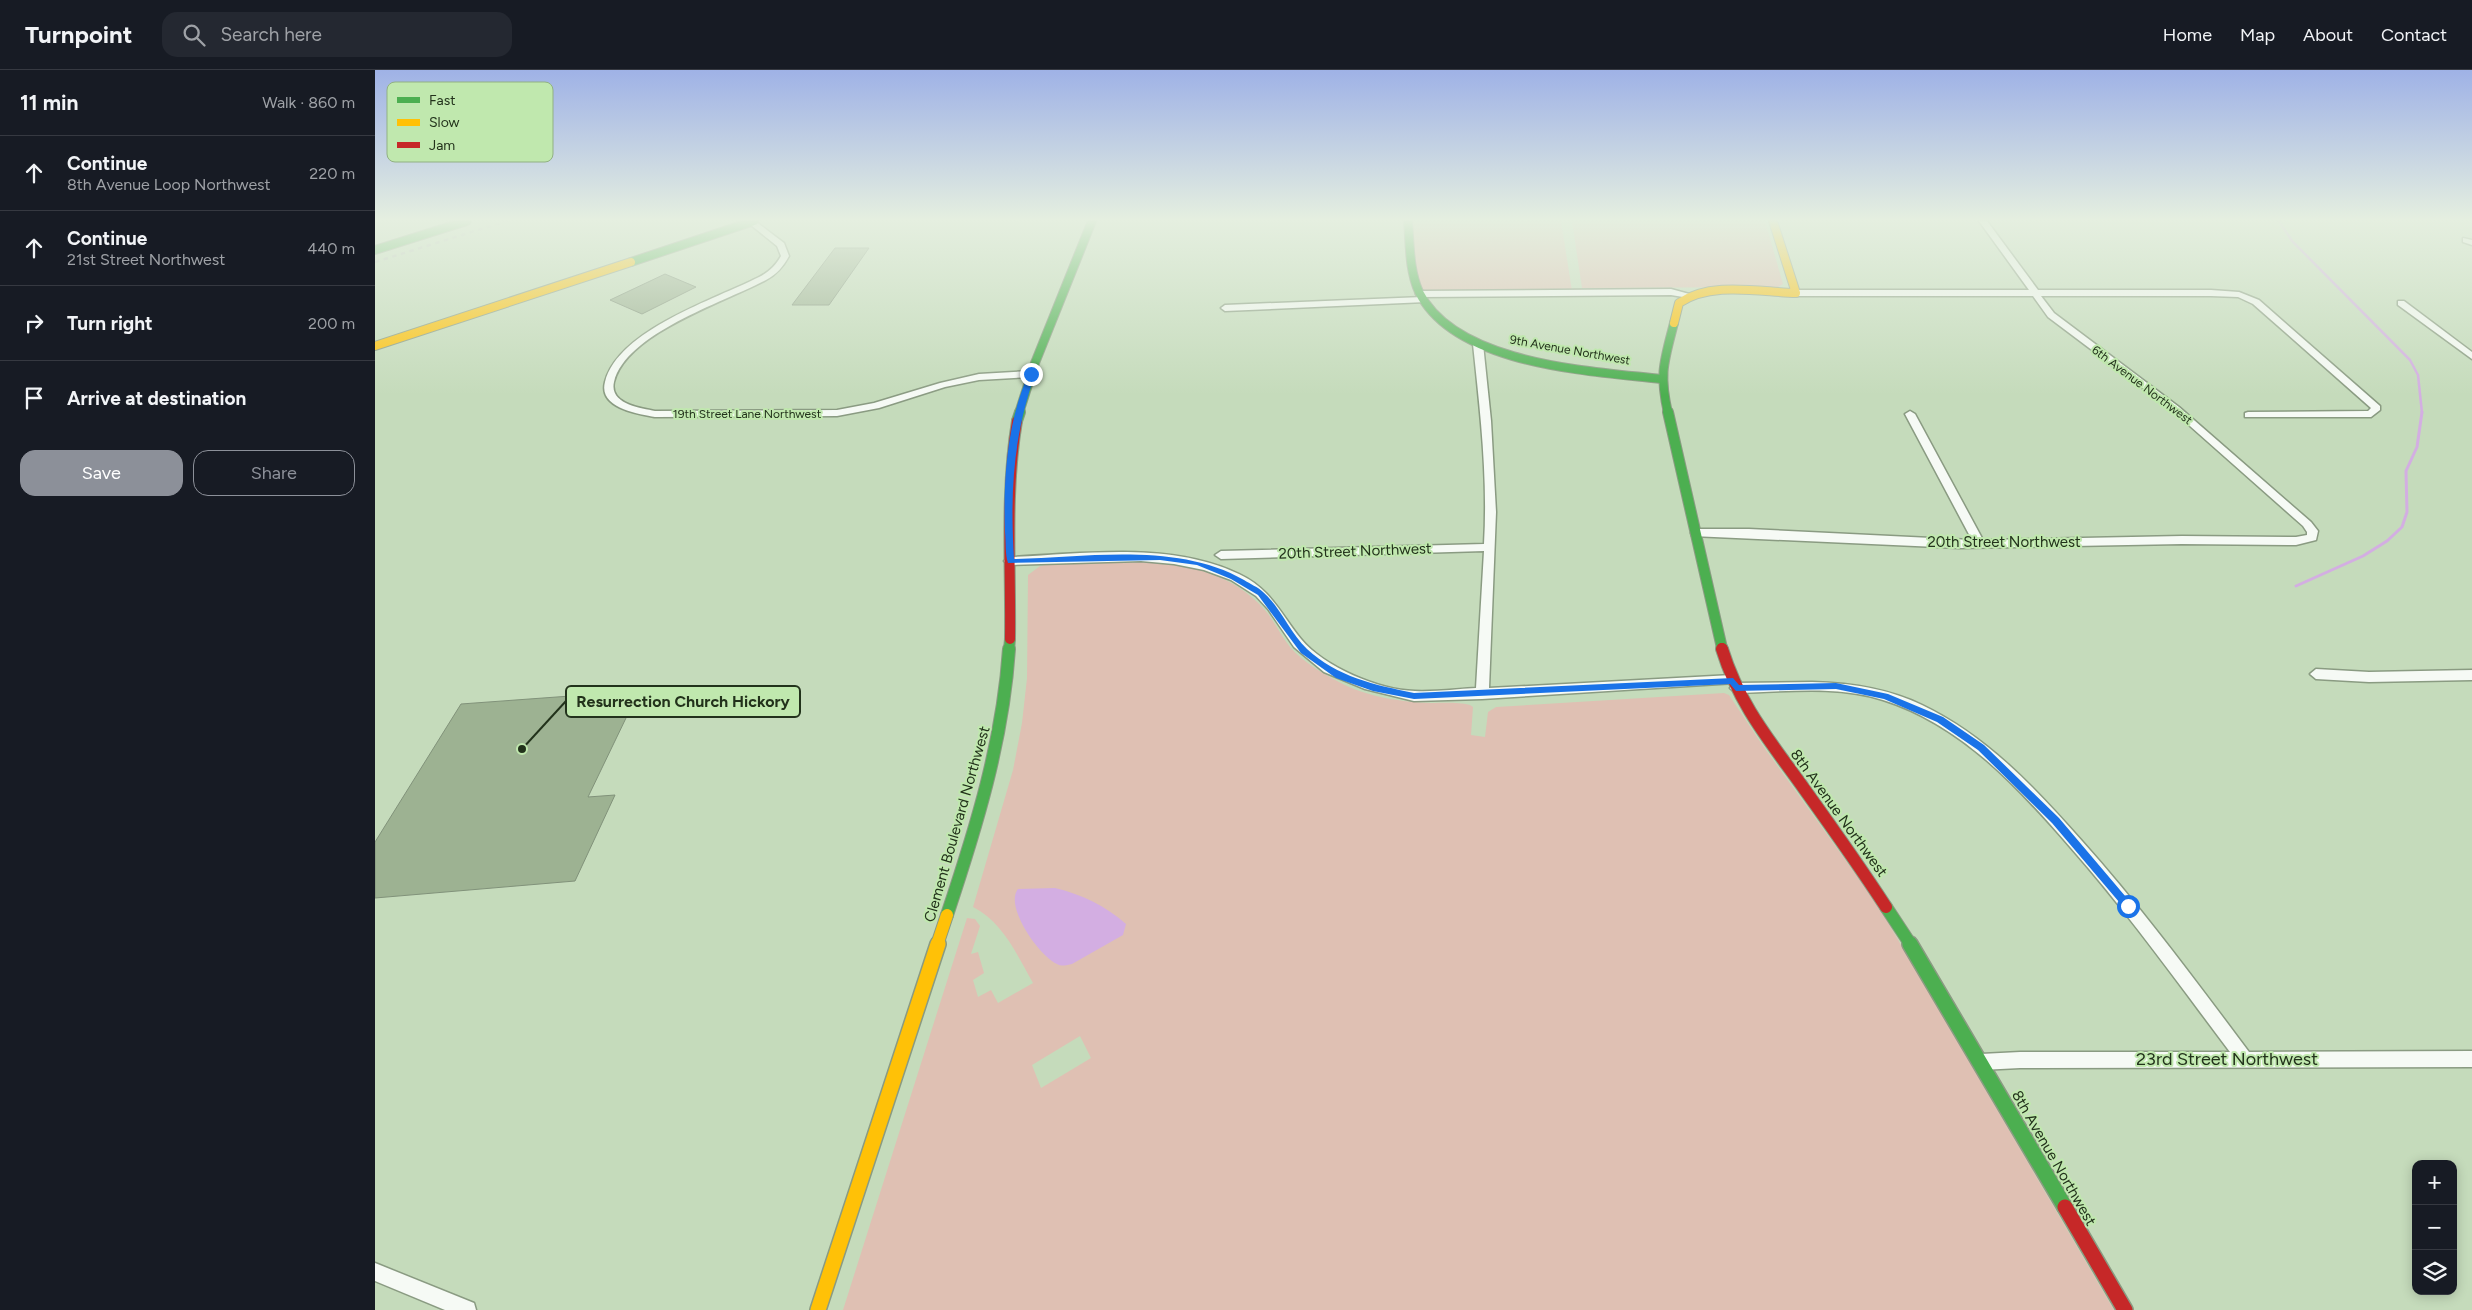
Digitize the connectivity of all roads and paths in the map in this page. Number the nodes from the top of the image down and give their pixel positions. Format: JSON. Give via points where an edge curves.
{"nodes":[{"id":1,"x":547,"y":279,"type":"edge"},
{"id":2,"x":579,"y":279,"type":"edge"},
{"id":3,"x":761,"y":279,"type":"edge"},
{"id":4,"x":1069,"y":279,"type":"edge"},
{"id":5,"x":1415,"y":279,"type":"edge"},
{"id":6,"x":1791,"y":279,"type":"edge"},
{"id":7,"x":2023,"y":279,"type":"edge"},
{"id":8,"x":1796,"y":293,"type":"junction"},
{"id":9,"x":2033,"y":293,"type":"junction"},
{"id":10,"x":1689,"y":295,"type":"junction"},
{"id":11,"x":1422,"y":297,"type":"junction"},
{"id":12,"x":2401,"y":303,"type":"dead end"},
{"id":13,"x":1225,"y":308,"type":"dead end"},
{"id":14,"x":375,"y":335,"type":"edge"},
{"id":15,"x":1478,"y":344,"type":"junction"},
{"id":16,"x":375,"y":346,"type":"edge"},
{"id":17,"x":2472,"y":356,"type":"edge"},
{"id":18,"x":1031,"y":374,"type":"junction"},
{"id":19,"x":1661,"y":379,"type":"junction"},
{"id":20,"x":1910,"y":414,"type":"dead end"},
{"id":21,"x":2248,"y":415,"type":"dead end"},
{"id":22,"x":1696,"y":532,"type":"junction"},
{"id":23,"x":2312,"y":537,"type":"joint"},
{"id":24,"x":1980,"y":544,"type":"junction"},
{"id":25,"x":1489,"y":547,"type":"junction"},
{"id":26,"x":1221,"y":555,"type":"dead end"},
{"id":27,"x":1010,"y":561,"type":"junction"},
{"id":28,"x":2316,"y":674,"type":"dead end"},
{"id":29,"x":2472,"y":675,"type":"edge"},
{"id":30,"x":1734,"y":684,"type":"junction"},
{"id":31,"x":1482,"y":694,"type":"junction"},
{"id":32,"x":2245,"y":1059,"type":"junction"},
{"id":33,"x":2472,"y":1059,"type":"edge"},
{"id":34,"x":1981,"y":1062,"type":"junction"},
{"id":35,"x":375,"y":1272,"type":"edge"},
{"id":36,"x":467,"y":1310,"type":"edge"},
{"id":37,"x":817,"y":1310,"type":"edge"},
{"id":38,"x":2125,"y":1310,"type":"edge"}],
"edges":[{"from":1,"to":14,"type":"main road"},
{"from":2,"to":16,"type":"main road"},
{"from":3,"to":18,"type":"street","name":"19th Street Lane Northwest","via":[[653,332],[631,348],[611,373],[609,389],[613,398],[634,410],[655,414],[837,413],[876,406],[979,377]]},
{"from":4,"to":18,"type":"main road","name":"Clement Boulevard Northwest"},
{"from":5,"to":11,"type":"main road","name":"9th Avenue Northwest"},
{"from":6,"to":8,"type":"main road"},
{"from":7,"to":9,"type":"street","name":"6th Avenue Northwest"},
{"from":8,"to":9,"type":"street"},
{"from":8,"to":10,"type":"main road"},
{"from":9,"to":21,"type":"street","via":[[2211,293],[2251,299],[2377,408],[2371,414]]},
{"from":9,"to":23,"type":"street","name":"6th Avenue Northwest","via":[[2061,323],[2170,404],[2267,488],[2313,530]]},
{"from":10,"to":11,"type":"street","via":[[1671,292]]},
{"from":10,"to":19,"type":"main road","name":"8th Avenue Northwest","via":[[1679,304]]},
{"from":11,"to":13,"type":"street"},
{"from":11,"to":15,"type":"main road","name":"9th Avenue Northwest","via":[[1443,324]]},
{"from":12,"to":17,"type":"street"},
{"from":15,"to":19,"type":"main road","name":"9th Avenue Northwest","via":[[1536,360]]},
{"from":15,"to":25,"type":"street","via":[[1491,512]]},
{"from":18,"to":27,"type":"main road","name":"Clement Boulevard Northwest","via":[[1019,411],[1011,454]]},
{"from":19,"to":22,"type":"main road","name":"8th Avenue Northwest"},
{"from":20,"to":24,"type":"street"},
{"from":22,"to":24,"type":"street","name":"20th Street Northwest"},
{"from":22,"to":30,"type":"main road","name":"8th Avenue Northwest","via":[[1722,647]]},
{"from":23,"to":24,"type":"street","name":"20th Street Northwest","via":[[2296,541]]},
{"from":25,"to":26,"type":"street","name":"20th Street Northwest"},
{"from":25,"to":31,"type":"street"},
{"from":27,"to":31,"type":"street","via":[[1160,557],[1199,563],[1260,593],[1304,651],[1339,676],[1373,688],[1414,696]]},
{"from":27,"to":37,"type":"main road","name":"Clement Boulevard Northwest","via":[[1009,671],[994,761],[965,861]]},
{"from":28,"to":29,"type":"street","via":[[2369,677]]},
{"from":30,"to":31,"type":"street"},
{"from":30,"to":32,"type":"street","via":[[1858,689],[1912,706],[1961,733],[2006,770],[2078,847],[2168,956]]},
{"from":30,"to":34,"type":"main road","name":"8th Avenue Northwest","via":[[1769,742],[1881,897]]},
{"from":32,"to":33,"type":"street","name":"23rd Street Northwest"},
{"from":32,"to":34,"type":"street","name":"23rd Street Northwest"},
{"from":34,"to":38,"type":"main road","name":"8th Avenue Northwest"},
{"from":35,"to":36,"type":"street"}]}
